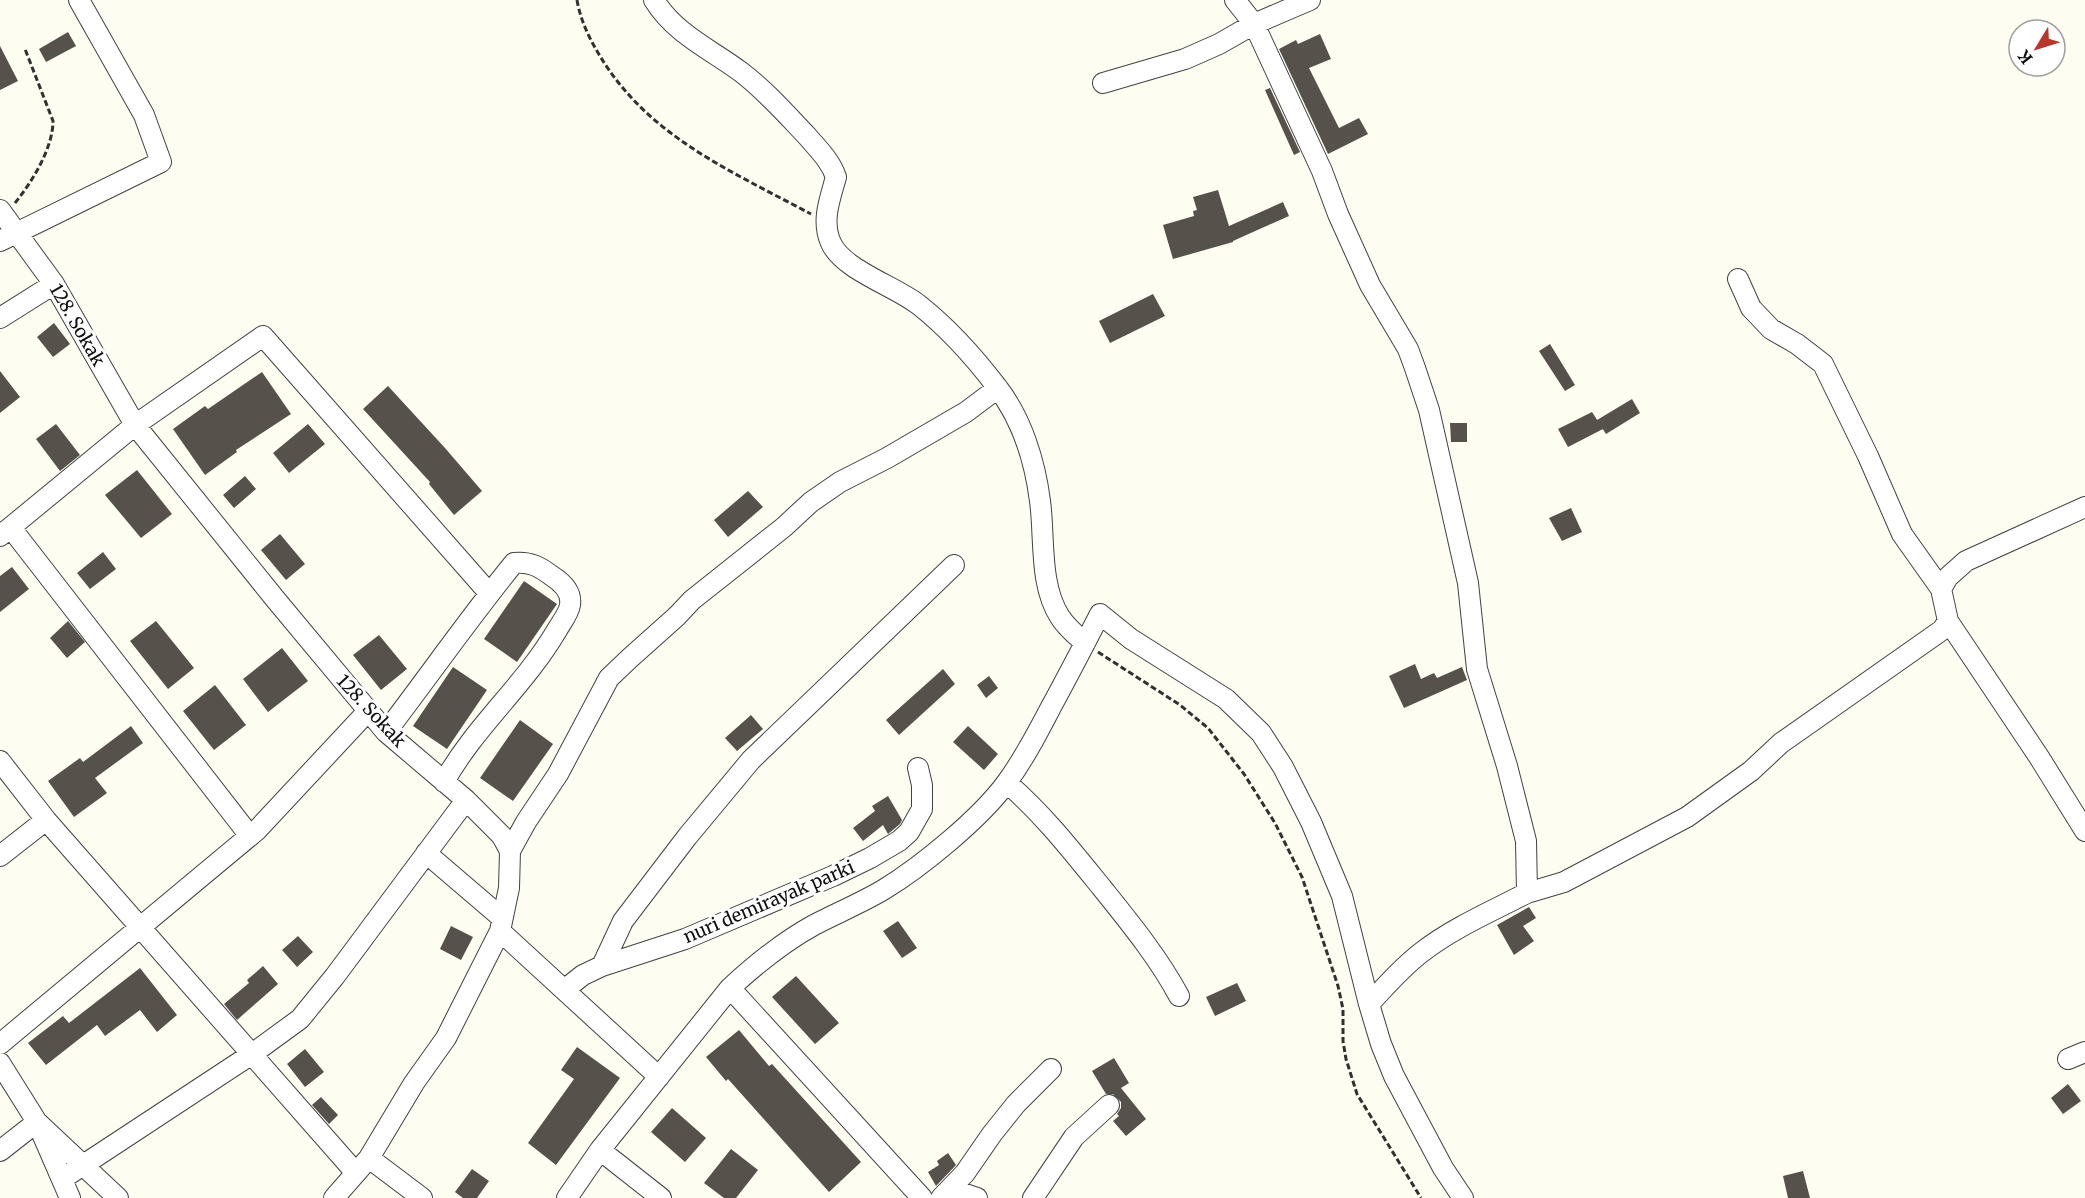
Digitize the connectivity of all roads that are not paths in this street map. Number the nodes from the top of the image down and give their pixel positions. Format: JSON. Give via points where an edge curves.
{"nodes":[{"id":1,"x":79,"y":0,"type":"edge"},
{"id":2,"x":654,"y":0,"type":"edge"},
{"id":3,"x":1235,"y":0,"type":"edge"},
{"id":4,"x":1310,"y":0,"type":"edge"},
{"id":5,"x":1254,"y":24,"type":"junction"},
{"id":6,"x":1102,"y":83,"type":"dead end"},
{"id":7,"x":2,"y":213,"type":"edge"},
{"id":8,"x":18,"y":233,"type":"junction"},
{"id":9,"x":0,"y":241,"type":"edge"},
{"id":10,"x":1738,"y":279,"type":"dead end"},
{"id":11,"x":54,"y":284,"type":"junction"},
{"id":12,"x":0,"y":318,"type":"edge"},
{"id":13,"x":998,"y":388,"type":"junction"},
{"id":14,"x":135,"y":425,"type":"junction"},
{"id":15,"x":2085,"y":507,"type":"edge"},
{"id":16,"x":5,"y":532,"type":"edge"},
{"id":17,"x":954,"y":565,"type":"dead end"},
{"id":18,"x":1941,"y":589,"type":"junction"},
{"id":19,"x":489,"y":593,"type":"junction"},
{"id":20,"x":1948,"y":621,"type":"junction"},
{"id":21,"x":1085,"y":643,"type":"junction"},
{"id":22,"x":368,"y":711,"type":"junction"},
{"id":23,"x":386,"y":732,"type":"junction"},
{"id":24,"x":0,"y":761,"type":"edge"},
{"id":25,"x":918,"y":768,"type":"dead end"},
{"id":26,"x":444,"y":782,"type":"junction"},
{"id":27,"x":1007,"y":783,"type":"junction"},
{"id":28,"x":466,"y":800,"type":"junction"},
{"id":29,"x":46,"y":820,"type":"junction"},
{"id":30,"x":2085,"y":831,"type":"edge"},
{"id":31,"x":250,"y":836,"type":"junction"},
{"id":32,"x":510,"y":851,"type":"junction"},
{"id":33,"x":426,"y":853,"type":"junction"},
{"id":34,"x":0,"y":856,"type":"edge"},
{"id":35,"x":1527,"y":893,"type":"junction"},
{"id":36,"x":501,"y":924,"type":"junction"},
{"id":37,"x":140,"y":928,"type":"junction"},
{"id":38,"x":602,"y":966,"type":"junction"},
{"id":39,"x":730,"y":988,"type":"junction"},
{"id":40,"x":564,"y":990,"type":"junction"},
{"id":41,"x":1179,"y":996,"type":"dead end"},
{"id":42,"x":1369,"y":1004,"type":"junction"},
{"id":43,"x":0,"y":1044,"type":"edge"},
{"id":44,"x":252,"y":1054,"type":"junction"},
{"id":45,"x":0,"y":1063,"type":"edge"},
{"id":46,"x":1051,"y":1069,"type":"dead end"},
{"id":47,"x":659,"y":1077,"type":"junction"},
{"id":48,"x":1109,"y":1106,"type":"dead end"},
{"id":49,"x":38,"y":1122,"type":"junction"},
{"id":50,"x":600,"y":1150,"type":"junction"},
{"id":51,"x":0,"y":1151,"type":"edge"},
{"id":52,"x":82,"y":1165,"type":"junction"},
{"id":53,"x":362,"y":1165,"type":"junction"},
{"id":54,"x":62,"y":1179,"type":"junction"},
{"id":55,"x":945,"y":1193,"type":"edge"},
{"id":56,"x":70,"y":1198,"type":"edge"},
{"id":57,"x":118,"y":1198,"type":"edge"},
{"id":58,"x":334,"y":1198,"type":"edge"},
{"id":59,"x":422,"y":1198,"type":"edge"},
{"id":60,"x":567,"y":1198,"type":"edge"},
{"id":61,"x":660,"y":1198,"type":"edge"},
{"id":62,"x":922,"y":1198,"type":"edge"},
{"id":63,"x":977,"y":1198,"type":"edge"},
{"id":64,"x":1033,"y":1198,"type":"edge"},
{"id":65,"x":1463,"y":1198,"type":"edge"}],
"edges":[{"from":1,"to":8,"type":"street","via":[[144,115],[161,162]]},
{"from":2,"to":13,"type":"street","via":[[663,14],[692,40],[742,72],[826,157],[836,177],[827,234],[841,258],[917,303]]},
{"from":3,"to":5,"type":"street"},
{"from":4,"to":5,"type":"street"},
{"from":5,"to":6,"type":"street","via":[[1185,59]]},
{"from":5,"to":35,"type":"street","via":[[1370,285],[1408,349],[1429,410],[1468,583],[1477,669],[1526,841]]},
{"from":7,"to":8,"type":"street","name":"128. Sokak"},
{"from":8,"to":9,"type":"street"},
{"from":8,"to":11,"type":"street","name":"128. Sokak"},
{"from":10,"to":18,"type":"street","via":[[1751,308],[1771,330],[1822,364],[1902,534]]},
{"from":11,"to":12,"type":"street"},
{"from":11,"to":14,"type":"street","name":"128. Sokak"},
{"from":13,"to":21,"type":"street","via":[[1023,433],[1033,465],[1051,597],[1059,617]]},
{"from":13,"to":32,"type":"street","via":[[966,412],[811,502],[692,600],[630,658],[609,678],[558,774]]},
{"from":14,"to":16,"type":"street"},
{"from":14,"to":19,"type":"street","via":[[263,336]]},
{"from":14,"to":22,"type":"street","name":"128. Sokak"},
{"from":15,"to":18,"type":"street","via":[[1966,561]]},
{"from":16,"to":31,"type":"street"},
{"from":17,"to":38,"type":"street","via":[[751,760],[623,921]]},
{"from":18,"to":20,"type":"street"},
{"from":19,"to":23,"type":"street"},
{"from":19,"to":26,"type":"street","via":[[514,563],[526,561],[561,582],[569,593],[570,607],[542,655],[470,741]]},
{"from":20,"to":30,"type":"street"},
{"from":20,"to":35,"type":"street","via":[[1942,630],[1781,743],[1751,771],[1687,817],[1564,882]]},
{"from":21,"to":27,"type":"street"},
{"from":21,"to":42,"type":"street","via":[[1100,614],[1131,639],[1226,699],[1261,733],[1311,822],[1342,896]]},
{"from":22,"to":23,"type":"street","name":"128. Sokak"},
{"from":22,"to":31,"type":"street"},
{"from":23,"to":26,"type":"street","name":"128. Sokak"},
{"from":24,"to":29,"type":"street"},
{"from":25,"to":38,"type":"street","name":"nuri demirayak parki","via":[[922,809],[899,841],[823,881],[685,939]]},
{"from":26,"to":28,"type":"street","name":"128. Sokak"},
{"from":27,"to":39,"type":"street","via":[[961,830],[884,890],[787,942]]},
{"from":27,"to":41,"type":"street","via":[[1063,839],[1141,936]]},
{"from":28,"to":32,"type":"street","name":"128. Sokak","via":[[502,836]]},
{"from":28,"to":33,"type":"street"},
{"from":29,"to":34,"type":"street"},
{"from":29,"to":37,"type":"street"},
{"from":31,"to":37,"type":"street"},
{"from":32,"to":36,"type":"street","via":[[509,888]]},
{"from":33,"to":36,"type":"street"},
{"from":33,"to":44,"type":"street","via":[[300,1019]]},
{"from":35,"to":42,"type":"street","via":[[1422,951]]},
{"from":36,"to":40,"type":"street"},
{"from":36,"to":53,"type":"street","via":[[446,1038]]},
{"from":37,"to":43,"type":"street"},
{"from":37,"to":44,"type":"street"},
{"from":38,"to":40,"type":"street","name":"nuri demirayak parki","via":[[582,975]]},
{"from":39,"to":47,"type":"street"},
{"from":39,"to":62,"type":"street"},
{"from":40,"to":47,"type":"street"},
{"from":42,"to":65,"type":"street","via":[[1402,1094]]},
{"from":44,"to":52,"type":"street"},
{"from":44,"to":53,"type":"street"},
{"from":45,"to":49,"type":"street"},
{"from":46,"to":55,"type":"street","via":[[1016,1104],[965,1173]]},
{"from":47,"to":50,"type":"street"},
{"from":48,"to":64,"type":"street","via":[[1074,1137]]},
{"from":49,"to":51,"type":"street"},
{"from":49,"to":52,"type":"street"},
{"from":49,"to":54,"type":"street"},
{"from":50,"to":60,"type":"street"},
{"from":50,"to":61,"type":"street"},
{"from":52,"to":54,"type":"street"},
{"from":52,"to":57,"type":"street"},
{"from":53,"to":58,"type":"street"},
{"from":53,"to":59,"type":"street"},
{"from":54,"to":56,"type":"street"},
{"from":55,"to":63,"type":"street"}]}
